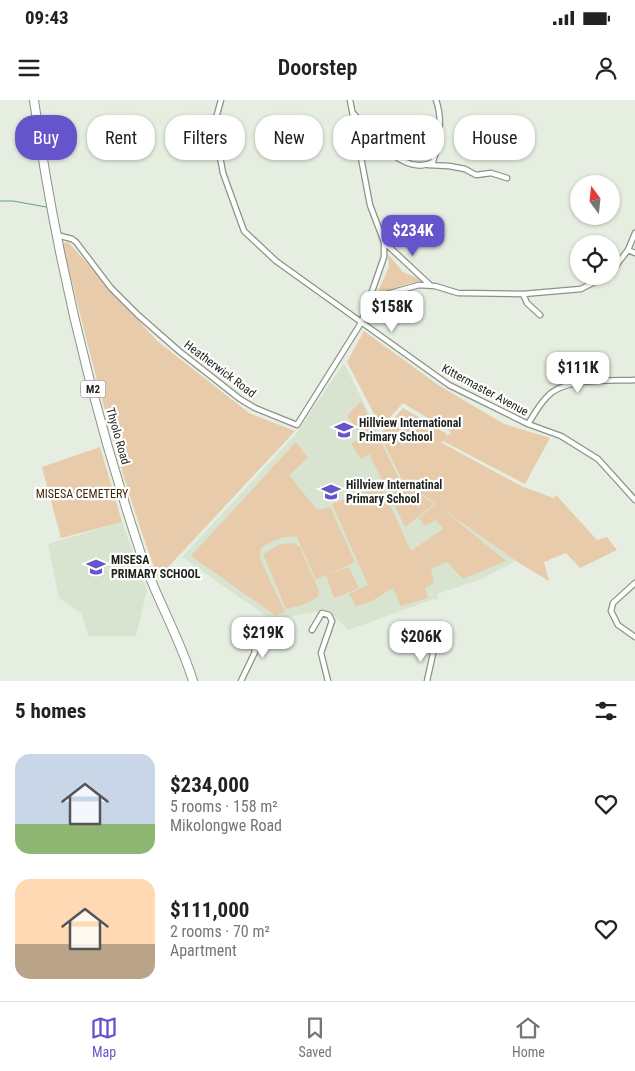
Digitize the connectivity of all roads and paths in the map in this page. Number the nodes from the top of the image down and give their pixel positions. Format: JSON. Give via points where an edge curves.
{"nodes":[{"id":1,"x":34,"y":100,"type":"edge"},
{"id":2,"x":221,"y":100,"type":"edge"},
{"id":3,"x":350,"y":100,"type":"edge"},
{"id":4,"x":436,"y":100,"type":"edge"},
{"id":5,"x":352,"y":112,"type":"junction"},
{"id":6,"x":426,"y":165,"type":"junction"},
{"id":7,"x":507,"y":178,"type":"dead end"},
{"id":8,"x":635,"y":233,"type":"edge"},
{"id":9,"x":56,"y":235,"type":"junction"},
{"id":10,"x":384,"y":242,"type":"junction"},
{"id":11,"x":628,"y":250,"type":"junction"},
{"id":12,"x":635,"y":253,"type":"edge"},
{"id":13,"x":620,"y":260,"type":"edge"},
{"id":14,"x":589,"y":285,"type":"edge"},
{"id":15,"x":431,"y":286,"type":"junction"},
{"id":16,"x":523,"y":294,"type":"junction"},
{"id":17,"x":366,"y":309,"type":"junction"},
{"id":18,"x":540,"y":315,"type":"dead end"},
{"id":19,"x":361,"y":323,"type":"junction"},
{"id":20,"x":635,"y":380,"type":"edge"},
{"id":21,"x":528,"y":424,"type":"junction"},
{"id":22,"x":635,"y":500,"type":"edge"},
{"id":23,"x":635,"y":583,"type":"edge"},
{"id":24,"x":312,"y":630,"type":"dead end"},
{"id":25,"x":251,"y":632,"type":"dead end"},
{"id":26,"x":635,"y":636,"type":"edge"},
{"id":27,"x":434,"y":649,"type":"dead end"},
{"id":28,"x":192,"y":681,"type":"edge"},
{"id":29,"x":241,"y":681,"type":"edge"},
{"id":30,"x":328,"y":681,"type":"edge"},
{"id":31,"x":427,"y":681,"type":"edge"}],
"edges":[{"from":1,"to":9,"type":"highway","name":"Thyolo Road","number":"M2"},
{"from":2,"to":19,"type":"street","name":"Kittermaster Avenue","via":[[216,118],[218,146],[223,173],[244,232],[276,261]]},
{"from":3,"to":5,"type":"street"},
{"from":4,"to":6,"type":"street","via":[[440,118],[436,153],[433,162]]},
{"from":5,"to":6,"type":"street","via":[[392,155]]},
{"from":5,"to":10,"type":"street","via":[[370,205]]},
{"from":6,"to":7,"type":"street","via":[[449,166]]},
{"from":8,"to":11,"type":"street"},
{"from":9,"to":19,"type":"street","name":"Heatherwick Road","via":[[76,242],[111,288],[179,351],[240,399],[297,425]]},
{"from":9,"to":28,"type":"highway","name":"Thyolo Road","number":"M2","via":[[85,363],[133,531]]},
{"from":10,"to":15,"type":"street"},
{"from":10,"to":17,"type":"street","via":[[381,271]]},
{"from":11,"to":12,"type":"street"},
{"from":11,"to":13,"type":"street"},
{"from":14,"to":16,"type":"street","via":[[582,289]]},
{"from":15,"to":16,"type":"street","via":[[458,293]]},
{"from":15,"to":17,"type":"street","via":[[397,289],[383,295]]},
{"from":16,"to":18,"type":"street","via":[[526,303]]},
{"from":17,"to":19,"type":"street"},
{"from":19,"to":21,"type":"street","name":"Kittermaster Avenue","via":[[449,386]]},
{"from":20,"to":21,"type":"street","via":[[584,383],[557,389],[542,403]]},
{"from":21,"to":22,"type":"street","name":"Kittermaster Avenue","via":[[561,436],[598,459]]},
{"from":23,"to":26,"type":"street","via":[[613,603],[611,610],[618,624]]},
{"from":24,"to":30,"type":"street","via":[[319,615],[329,614],[332,621],[321,653]]},
{"from":25,"to":29,"type":"street","via":[[255,652]]},
{"from":27,"to":31,"type":"street"}]}
